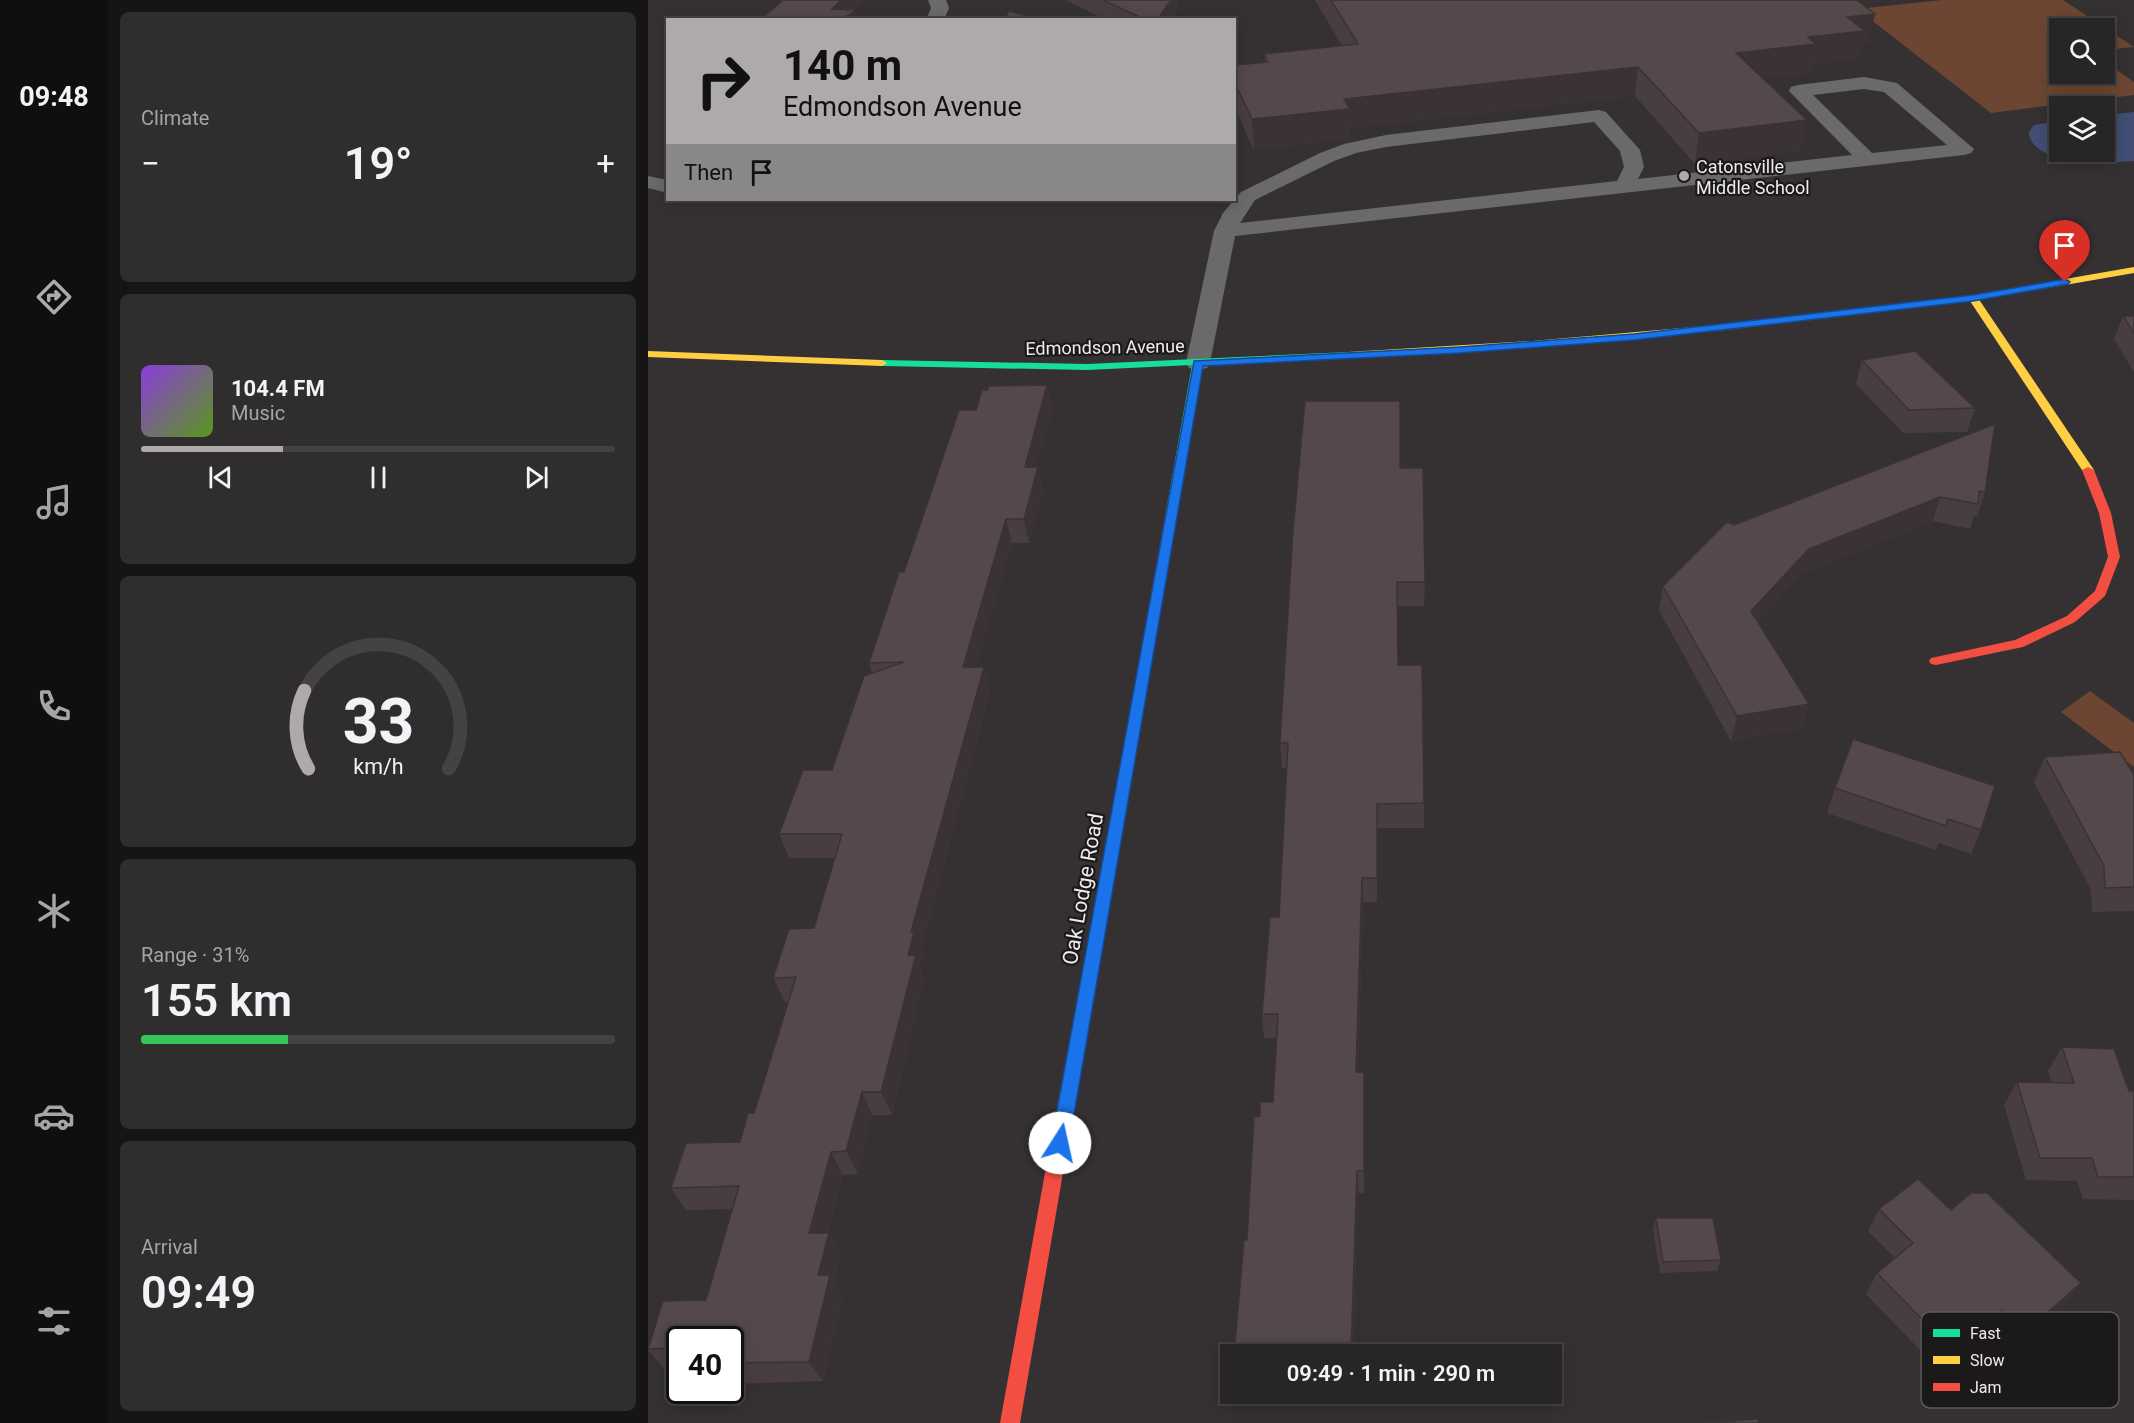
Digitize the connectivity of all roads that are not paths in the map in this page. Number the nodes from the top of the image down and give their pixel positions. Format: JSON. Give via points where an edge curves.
{"nodes":[{"id":1,"x":937,"y":0,"type":"edge"},
{"id":2,"x":936,"y":18,"type":"edge"},
{"id":3,"x":1868,"y":160,"type":"junction"},
{"id":4,"x":648,"y":182,"type":"edge"},
{"id":5,"x":1625,"y":185,"type":"junction"},
{"id":6,"x":666,"y":186,"type":"edge"},
{"id":7,"x":1225,"y":231,"type":"junction"},
{"id":8,"x":2134,"y":270,"type":"edge"},
{"id":9,"x":1973,"y":298,"type":"junction"},
{"id":10,"x":648,"y":354,"type":"edge"},
{"id":11,"x":1198,"y":363,"type":"junction"},
{"id":12,"x":1936,"y":661,"type":"dead end"},
{"id":13,"x":1010,"y":1423,"type":"edge"}],
"edges":[{"from":1,"to":2,"type":"street","via":[[940,8]]},
{"from":3,"to":3,"type":"lane","via":[[1852,144],[1798,91],[1864,83],[1890,87],[1964,149]]},
{"from":3,"to":5,"type":"lane"},
{"from":4,"to":6,"type":"street"},
{"from":5,"to":7,"type":"lane"},
{"from":5,"to":7,"type":"lane","via":[[1634,167],[1630,150],[1599,116],[1351,148],[1248,196]]},
{"from":7,"to":11,"type":"lane"},
{"from":8,"to":9,"type":"street","name":"Edmondson Avenue"},
{"from":9,"to":11,"type":"street","name":"Edmondson Avenue","via":[[1634,337]]},
{"from":9,"to":12,"type":"street","via":[[2086,466],[2105,513],[2114,557],[2101,593],[2071,619],[2018,644]]},
{"from":10,"to":11,"type":"street","name":"Edmondson Avenue","via":[[944,366]]},
{"from":11,"to":13,"type":"street","name":"Oak Lodge Road"}]}
